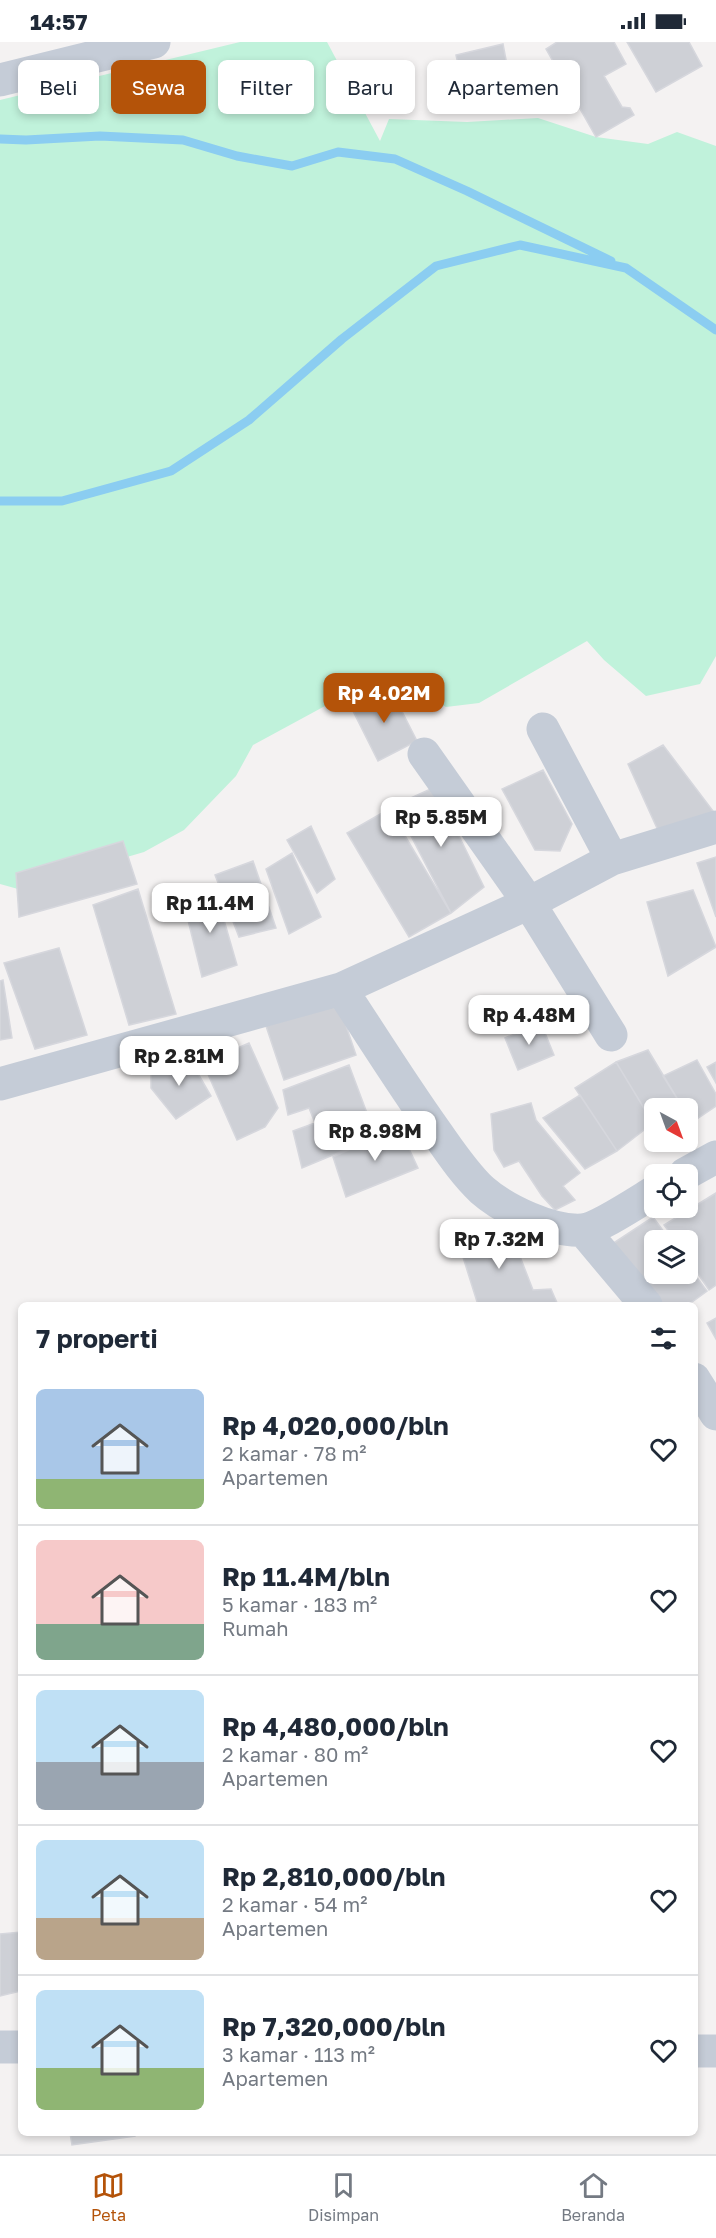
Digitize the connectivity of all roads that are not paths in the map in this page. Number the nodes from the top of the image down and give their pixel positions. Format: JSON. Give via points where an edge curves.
{"nodes":[{"id":1,"x":154,"y":42,"type":"edge"},
{"id":2,"x":0,"y":80,"type":"edge"},
{"id":3,"x":543,"y":729,"type":"dead end"},
{"id":4,"x":424,"y":754,"type":"dead end"},
{"id":5,"x":716,"y":826,"type":"edge"},
{"id":6,"x":612,"y":859,"type":"junction"},
{"id":7,"x":529,"y":903,"type":"junction"},
{"id":8,"x":341,"y":989,"type":"junction"},
{"id":9,"x":611,"y":1035,"type":"dead end"},
{"id":10,"x":0,"y":1084,"type":"edge"},
{"id":11,"x":716,"y":1157,"type":"edge"},
{"id":12,"x":698,"y":1167,"type":"edge"},
{"id":13,"x":644,"y":1198,"type":"edge"},
{"id":14,"x":583,"y":1230,"type":"junction"},
{"id":15,"x":643,"y":1302,"type":"edge"},
{"id":16,"x":698,"y":1385,"type":"edge"},
{"id":17,"x":716,"y":1414,"type":"edge"},
{"id":18,"x":0,"y":2047,"type":"edge"},
{"id":19,"x":18,"y":2047,"type":"edge"},
{"id":20,"x":698,"y":2051,"type":"edge"},
{"id":21,"x":716,"y":2051,"type":"edge"}],
"edges":[{"from":1,"to":2,"type":"street"},
{"from":3,"to":6,"type":"street"},
{"from":4,"to":7,"type":"street"},
{"from":5,"to":6,"type":"street"},
{"from":6,"to":7,"type":"street"},
{"from":7,"to":8,"type":"street"},
{"from":7,"to":9,"type":"street"},
{"from":8,"to":10,"type":"street"},
{"from":8,"to":14,"type":"street","via":[[412,1099],[463,1170],[483,1191],[542,1224]]},
{"from":11,"to":12,"type":"street"},
{"from":13,"to":14,"type":"street"},
{"from":14,"to":15,"type":"street"},
{"from":16,"to":17,"type":"street"},
{"from":18,"to":19,"type":"street"},
{"from":20,"to":21,"type":"street"}]}
